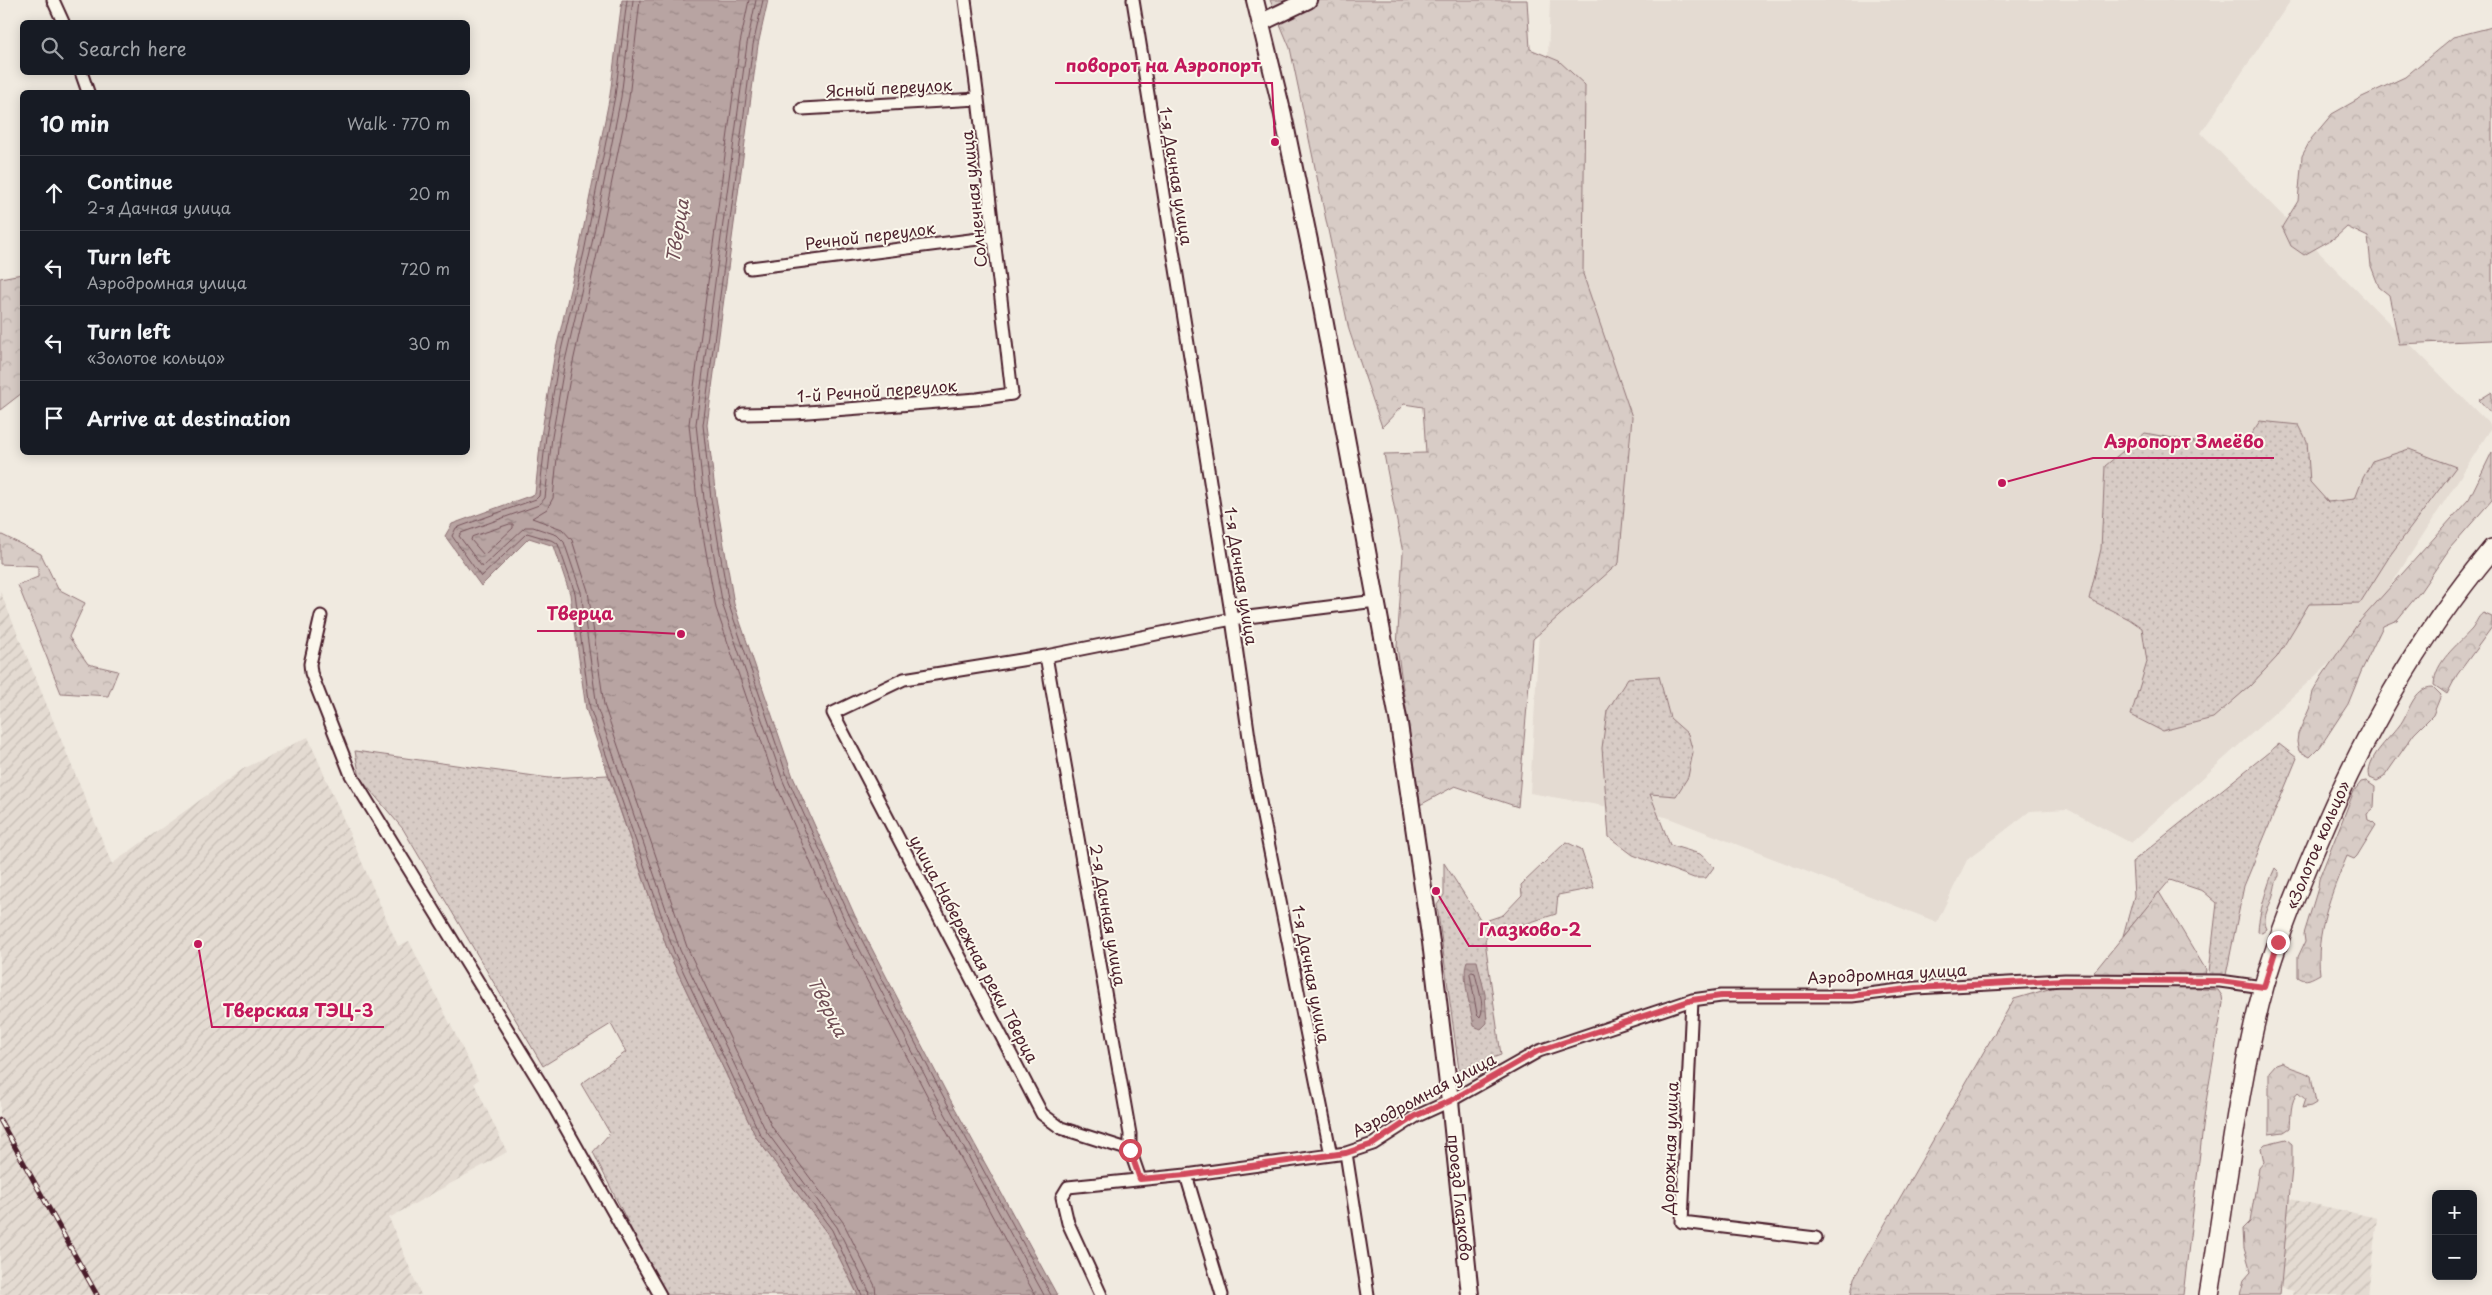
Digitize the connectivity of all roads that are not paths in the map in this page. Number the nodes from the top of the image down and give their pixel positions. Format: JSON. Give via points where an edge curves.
{"nodes":[{"id":1,"x":53,"y":0,"type":"edge"},
{"id":2,"x":965,"y":0,"type":"edge"},
{"id":3,"x":1133,"y":0,"type":"edge"},
{"id":4,"x":1255,"y":0,"type":"edge"},
{"id":5,"x":1308,"y":0,"type":"edge"},
{"id":6,"x":62,"y":20,"type":"edge"},
{"id":7,"x":1262,"y":22,"type":"junction"},
{"id":8,"x":82,"y":75,"type":"edge"},
{"id":9,"x":87,"y":90,"type":"edge"},
{"id":10,"x":978,"y":99,"type":"junction"},
{"id":11,"x":802,"y":109,"type":"dead end"},
{"id":12,"x":994,"y":237,"type":"junction"},
{"id":13,"x":750,"y":268,"type":"dead end"},
{"id":14,"x":1012,"y":394,"type":"joint"},
{"id":15,"x":744,"y":414,"type":"dead end"},
{"id":16,"x":2492,"y":549,"type":"edge"},
{"id":17,"x":1376,"y":600,"type":"junction"},
{"id":18,"x":321,"y":616,"type":"dead end"},
{"id":19,"x":1232,"y":619,"type":"junction"},
{"id":20,"x":1046,"y":656,"type":"junction"},
{"id":21,"x":2264,"y":987,"type":"junction"},
{"id":22,"x":1692,"y":1000,"type":"junction"},
{"id":23,"x":1450,"y":1101,"type":"junction"},
{"id":24,"x":1130,"y":1150,"type":"junction"},
{"id":25,"x":1346,"y":1153,"type":"junction"},
{"id":26,"x":1331,"y":1155,"type":"junction"},
{"id":27,"x":1186,"y":1175,"type":"junction"},
{"id":28,"x":1140,"y":1179,"type":"junction"},
{"id":29,"x":1816,"y":1238,"type":"dead end"},
{"id":30,"x":660,"y":1295,"type":"edge"},
{"id":31,"x":1101,"y":1295,"type":"edge"},
{"id":32,"x":1222,"y":1295,"type":"edge"},
{"id":33,"x":1368,"y":1295,"type":"edge"},
{"id":34,"x":1470,"y":1295,"type":"edge"},
{"id":35,"x":2209,"y":1295,"type":"edge"}],
"edges":[{"from":1,"to":6,"type":"street"},
{"from":2,"to":10,"type":"street","name":"Солнечная улица"},
{"from":3,"to":19,"type":"street","name":"1-я Дачная улица"},
{"from":4,"to":7,"type":"main road","name":"проезд Глазково"},
{"from":5,"to":7,"type":"main road"},
{"from":7,"to":17,"type":"main road","name":"проезд Глазково","via":[[1315,270]]},
{"from":8,"to":9,"type":"street"},
{"from":10,"to":11,"type":"street","name":"Ясный переулок"},
{"from":10,"to":12,"type":"street","name":"Солнечная улица"},
{"from":12,"to":13,"type":"street","name":"Речной переулок"},
{"from":12,"to":14,"type":"street","name":"Солнечная улица"},
{"from":14,"to":15,"type":"street","name":"1-й Речной переулок","via":[[795,414]]},
{"from":16,"to":21,"type":"main road","name":"«Золотое кольцо»","via":[[2417,649],[2363,743],[2308,866]]},
{"from":17,"to":19,"type":"street"},
{"from":17,"to":23,"type":"main road","name":"проезд Глазково","via":[[1431,942]]},
{"from":18,"to":30,"type":"street","via":[[310,664],[311,674],[351,775],[544,1089]]},
{"from":19,"to":20,"type":"street"},
{"from":19,"to":26,"type":"street","name":"1-я Дачная улица","via":[[1254,772]]},
{"from":20,"to":24,"type":"street","name":"2-я Дачная улица","via":[[1130,1134]]},
{"from":20,"to":24,"type":"street","name":"улица Набережная реки Тверца","via":[[904,679],[833,712],[1042,1114],[1061,1128]]},
{"from":21,"to":22,"type":"street","name":"Аэродромная улица","via":[[2220,981],[2065,980],[1916,988],[1852,996],[1721,996]]},
{"from":21,"to":35,"type":"main road","name":"«Золотое кольцо»","via":[[2246,1071]]},
{"from":22,"to":23,"type":"street","name":"Аэродромная улица","via":[[1538,1051]]},
{"from":22,"to":29,"type":"street","name":"Дорожная улица","via":[[1682,1222]]},
{"from":23,"to":25,"type":"street","name":"Аэродромная улица","via":[[1415,1116],[1373,1144]]},
{"from":23,"to":34,"type":"main road","name":"проезд Глазково"},
{"from":24,"to":28,"type":"street","name":"2-я Дачная улица"},
{"from":25,"to":26,"type":"street","name":"Аэродромная улица"},
{"from":25,"to":33,"type":"street"},
{"from":26,"to":27,"type":"street","name":"Аэродромная улица"},
{"from":27,"to":28,"type":"street","name":"Аэродромная улица"},
{"from":27,"to":32,"type":"street"},
{"from":28,"to":31,"type":"street","name":"Аэродромная улица","via":[[1068,1187],[1062,1197],[1068,1223]]}]}
